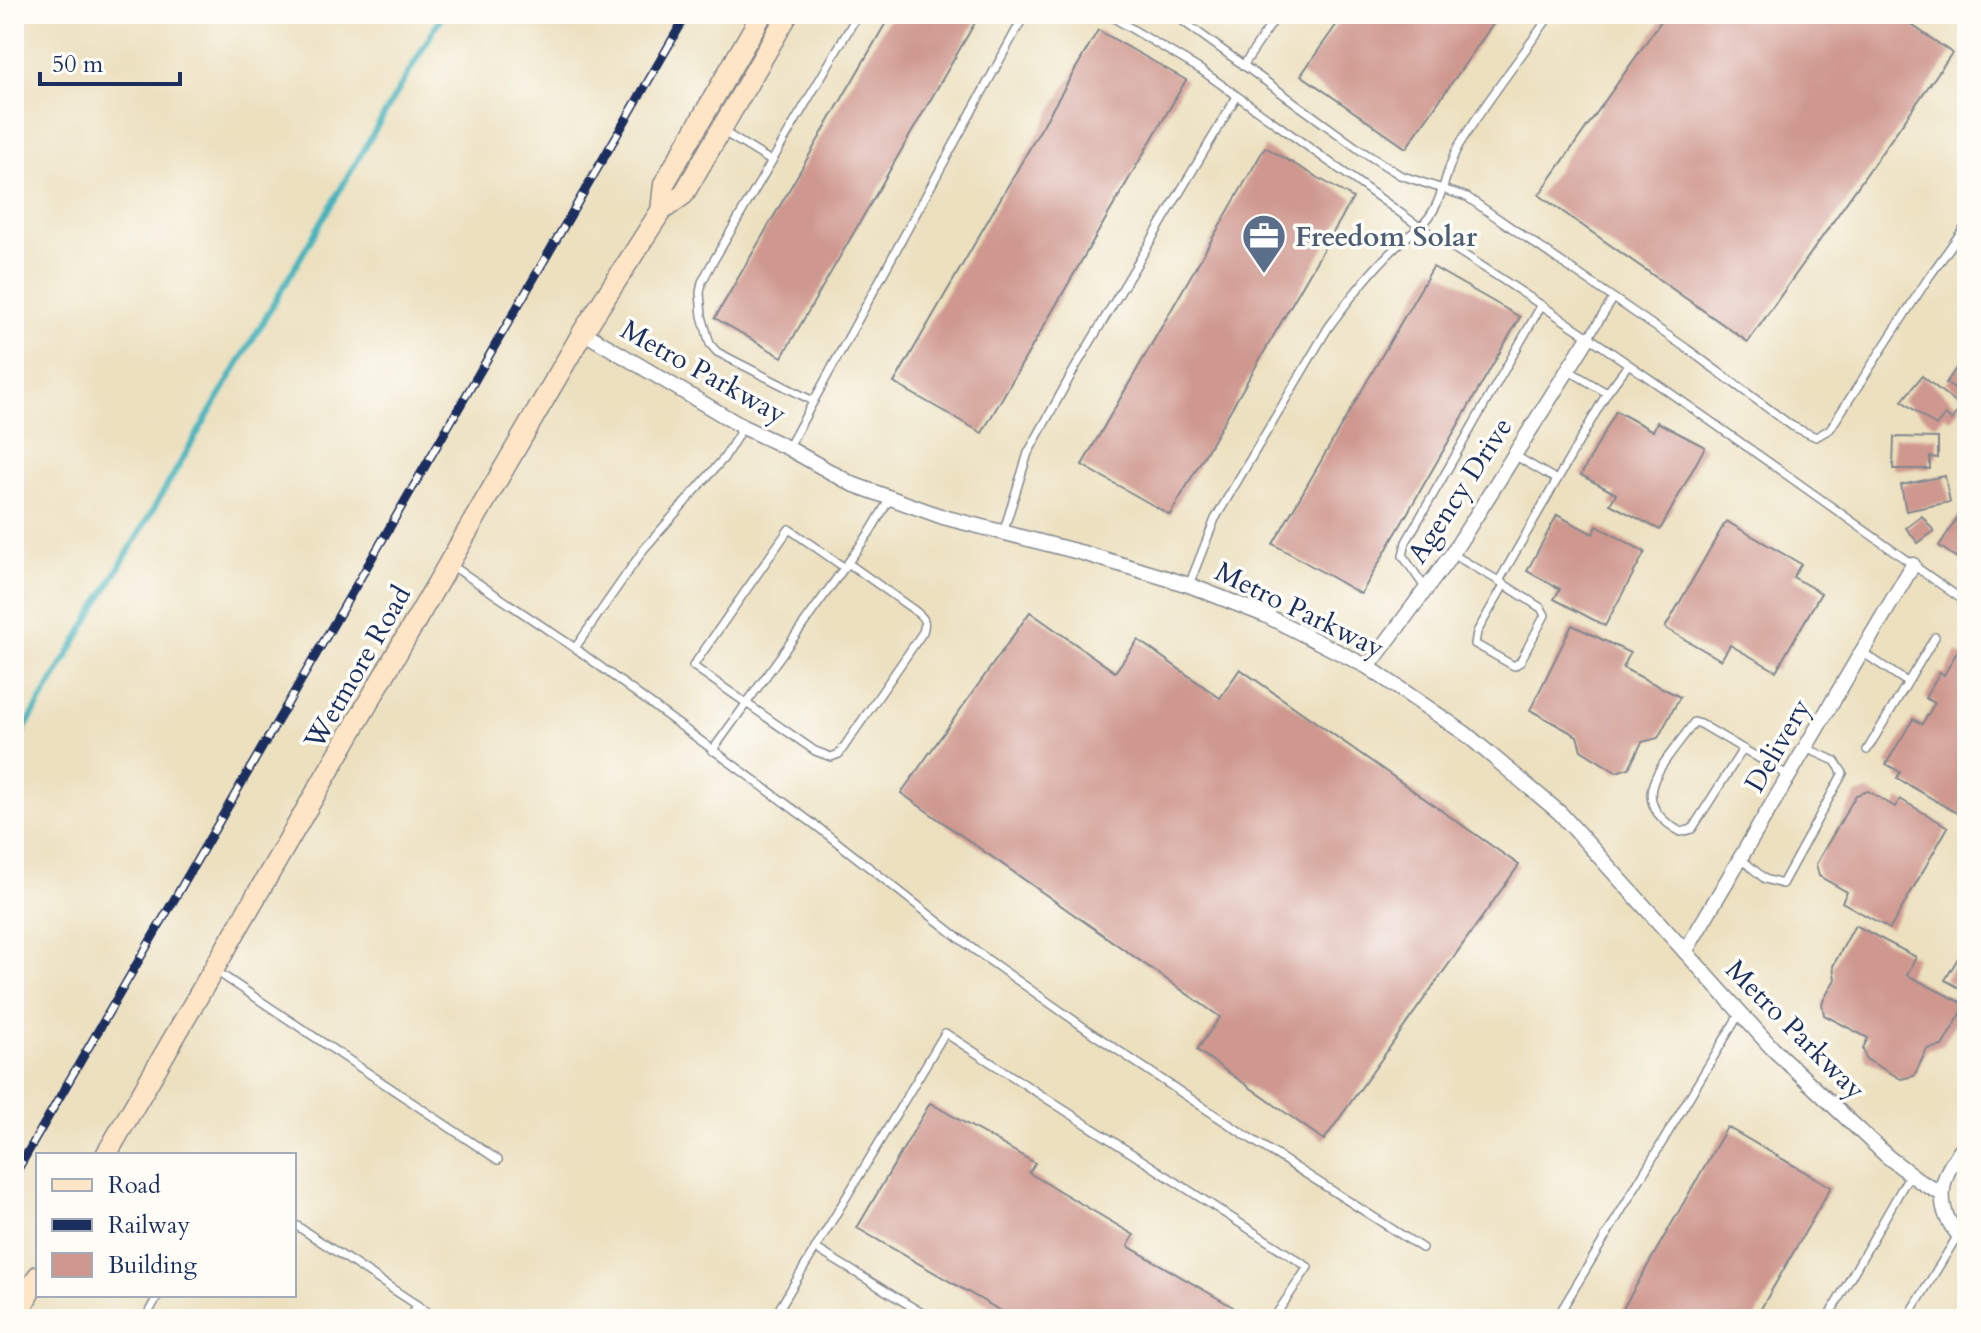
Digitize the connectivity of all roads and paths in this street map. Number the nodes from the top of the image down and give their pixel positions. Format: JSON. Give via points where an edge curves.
{"nodes":[{"id":1,"x":762,"y":14,"type":"edge"},
{"id":2,"x":788,"y":14,"type":"edge"},
{"id":3,"x":858,"y":14,"type":"edge"},
{"id":4,"x":1025,"y":14,"type":"edge"},
{"id":5,"x":1107,"y":14,"type":"edge"},
{"id":6,"x":1173,"y":14,"type":"edge"},
{"id":7,"x":1278,"y":14,"type":"edge"},
{"id":8,"x":1551,"y":14,"type":"edge"},
{"id":9,"x":1949,"y":14,"type":"edge"},
{"id":10,"x":1967,"y":27,"type":"edge"},
{"id":11,"x":1243,"y":66,"type":"junction"},
{"id":12,"x":1236,"y":98,"type":"junction"},
{"id":13,"x":721,"y":130,"type":"junction"},
{"id":14,"x":771,"y":161,"type":"junction"},
{"id":15,"x":1444,"y":188,"type":"junction"},
{"id":16,"x":661,"y":211,"type":"junction"},
{"id":17,"x":1967,"y":224,"type":"edge"},
{"id":18,"x":1420,"y":227,"type":"junction"},
{"id":19,"x":1613,"y":299,"type":"junction"},
{"id":20,"x":1541,"y":306,"type":"junction"},
{"id":21,"x":583,"y":332,"type":"junction"},
{"id":22,"x":1588,"y":338,"type":"junction"},
{"id":23,"x":1628,"y":365,"type":"junction"},
{"id":24,"x":1568,"y":370,"type":"junction"},
{"id":25,"x":1607,"y":393,"type":"junction"},
{"id":26,"x":813,"y":401,"type":"junction"},
{"id":27,"x":743,"y":427,"type":"junction"},
{"id":28,"x":788,"y":448,"type":"junction"},
{"id":29,"x":1514,"y":455,"type":"junction"},
{"id":30,"x":1557,"y":480,"type":"junction"},
{"id":31,"x":889,"y":500,"type":"junction"},
{"id":32,"x":1003,"y":533,"type":"junction"},
{"id":33,"x":1452,"y":554,"type":"junction"},
{"id":34,"x":449,"y":564,"type":"junction"},
{"id":35,"x":846,"y":565,"type":"junction"},
{"id":36,"x":1913,"y":565,"type":"junction"},
{"id":37,"x":1502,"y":583,"type":"junction"},
{"id":38,"x":1189,"y":585,"type":"junction"},
{"id":39,"x":1426,"y":589,"type":"junction"},
{"id":40,"x":1967,"y":603,"type":"edge"},
{"id":41,"x":1935,"y":637,"type":"dead end"},
{"id":42,"x":575,"y":648,"type":"junction"},
{"id":43,"x":1862,"y":652,"type":"junction"},
{"id":44,"x":1368,"y":667,"type":"junction"},
{"id":45,"x":1907,"y":682,"type":"junction"},
{"id":46,"x":747,"y":703,"type":"junction"},
{"id":47,"x":1805,"y":748,"type":"junction"},
{"id":48,"x":1743,"y":749,"type":"junction"},
{"id":49,"x":1867,"y":750,"type":"dead end"},
{"id":50,"x":712,"y":751,"type":"junction"},
{"id":51,"x":1789,"y":776,"type":"junction"},
{"id":52,"x":1740,"y":858,"type":"junction"},
{"id":53,"x":1685,"y":952,"type":"junction"},
{"id":54,"x":214,"y":969,"type":"junction"},
{"id":55,"x":1740,"y":1013,"type":"junction"},
{"id":56,"x":1967,"y":1144,"type":"edge"},
{"id":57,"x":107,"y":1153,"type":"edge"},
{"id":58,"x":498,"y":1160,"type":"dead end"},
{"id":59,"x":1910,"y":1174,"type":"junction"},
{"id":60,"x":1942,"y":1194,"type":"junction"},
{"id":61,"x":296,"y":1225,"type":"edge"},
{"id":62,"x":1963,"y":1239,"type":"edge"},
{"id":63,"x":815,"y":1248,"type":"junction"},
{"id":64,"x":1422,"y":1248,"type":"dead end"},
{"id":65,"x":36,"y":1280,"type":"edge"},
{"id":66,"x":157,"y":1297,"type":"edge"},
{"id":67,"x":417,"y":1305,"type":"junction"},
{"id":68,"x":15,"y":1319,"type":"edge"},
{"id":69,"x":145,"y":1319,"type":"edge"},
{"id":70,"x":409,"y":1319,"type":"edge"},
{"id":71,"x":437,"y":1319,"type":"edge"},
{"id":72,"x":773,"y":1319,"type":"edge"},
{"id":73,"x":932,"y":1319,"type":"edge"},
{"id":74,"x":1273,"y":1319,"type":"edge"},
{"id":75,"x":1556,"y":1319,"type":"edge"},
{"id":76,"x":1827,"y":1319,"type":"edge"},
{"id":77,"x":1907,"y":1319,"type":"edge"}],
"edges":[{"from":1,"to":16,"type":"main road","name":"Wetmore Road","via":[[664,184]]},
{"from":2,"to":13,"type":"main road","name":"Wetmore Road"},
{"from":3,"to":14,"type":"lane"},
{"from":4,"to":26,"type":"lane"},
{"from":5,"to":12,"type":"lane","via":[[1201,70]]},
{"from":6,"to":11,"type":"lane"},
{"from":7,"to":11,"type":"lane"},
{"from":8,"to":15,"type":"lane","via":[[1460,143]]},
{"from":9,"to":10,"type":"lane"},
{"from":11,"to":15,"type":"lane","via":[[1400,175]]},
{"from":12,"to":18,"type":"lane"},
{"from":12,"to":32,"type":"lane","via":[[1028,453]]},
{"from":13,"to":14,"type":"lane"},
{"from":13,"to":16,"type":"main road","name":"Wetmore Road","via":[[683,195]]},
{"from":14,"to":26,"type":"lane","via":[[702,282],[702,316],[717,352]]},
{"from":15,"to":18,"type":"lane"},
{"from":15,"to":19,"type":"lane","via":[[1467,197]]},
{"from":16,"to":21,"type":"main road","name":"Wetmore Road"},
{"from":17,"to":19,"type":"lane","via":[[1830,429],[1816,437],[1792,426]]},
{"from":18,"to":20,"type":"lane"},
{"from":18,"to":38,"type":"lane","via":[[1404,238],[1328,328],[1215,519]]},
{"from":19,"to":22,"type":"lane"},
{"from":20,"to":22,"type":"lane"},
{"from":20,"to":39,"type":"lane","via":[[1406,542],[1403,556]]},
{"from":21,"to":27,"type":"street","name":"Metro Parkway"},
{"from":21,"to":34,"type":"main road","name":"Wetmore Road"},
{"from":22,"to":23,"type":"lane"},
{"from":22,"to":24,"type":"street","name":"Agency Drive"},
{"from":23,"to":25,"type":"lane"},
{"from":23,"to":36,"type":"lane"},
{"from":24,"to":25,"type":"lane"},
{"from":24,"to":29,"type":"street","name":"Agency Drive"},
{"from":25,"to":30,"type":"lane"},
{"from":26,"to":28,"type":"lane"},
{"from":27,"to":28,"type":"street","name":"Metro Parkway"},
{"from":27,"to":42,"type":"lane","via":[[724,458],[644,549]]},
{"from":28,"to":31,"type":"street","name":"Metro Parkway"},
{"from":29,"to":30,"type":"lane"},
{"from":29,"to":33,"type":"street","name":"Agency Drive"},
{"from":30,"to":37,"type":"lane"},
{"from":31,"to":32,"type":"street","name":"Metro Parkway"},
{"from":31,"to":35,"type":"lane"},
{"from":32,"to":38,"type":"street","name":"Metro Parkway"},
{"from":33,"to":37,"type":"lane"},
{"from":33,"to":39,"type":"street","name":"Agency Drive"},
{"from":34,"to":42,"type":"lane"},
{"from":34,"to":54,"type":"main road","name":"Wetmore Road"},
{"from":35,"to":46,"type":"lane"},
{"from":35,"to":46,"type":"lane","via":[[789,529],[693,666]]},
{"from":35,"to":46,"type":"lane","via":[[914,610],[926,624],[839,754],[815,751]]},
{"from":36,"to":40,"type":"lane"},
{"from":36,"to":43,"type":"street","name":"Delivery"},
{"from":37,"to":37,"type":"lane","via":[[1545,615],[1514,666],[1475,644]]},
{"from":38,"to":44,"type":"street","name":"Metro Parkway","via":[[1265,615]]},
{"from":39,"to":44,"type":"street","name":"Agency Drive"},
{"from":41,"to":45,"type":"lane"},
{"from":42,"to":50,"type":"lane"},
{"from":43,"to":45,"type":"lane"},
{"from":43,"to":47,"type":"street","name":"Delivery"},
{"from":44,"to":53,"type":"street","name":"Metro Parkway","via":[[1466,734],[1560,813]]},
{"from":45,"to":49,"type":"lane"},
{"from":46,"to":50,"type":"lane"},
{"from":47,"to":51,"type":"street","name":"Delivery"},
{"from":47,"to":52,"type":"lane","via":[[1835,761],[1843,773],[1782,884],[1765,879]]},
{"from":48,"to":48,"type":"lane","via":[[1694,722],[1650,786],[1651,803],[1664,823],[1681,832],[1692,829]]},
{"from":48,"to":51,"type":"lane"},
{"from":50,"to":64,"type":"lane","via":[[1080,1025]]},
{"from":51,"to":52,"type":"street","name":"Delivery"},
{"from":52,"to":53,"type":"street","name":"Delivery"},
{"from":53,"to":55,"type":"street","name":"Metro Parkway"},
{"from":54,"to":57,"type":"main road","name":"Wetmore Road"},
{"from":54,"to":58,"type":"lane"},
{"from":55,"to":59,"type":"street","name":"Metro Parkway"},
{"from":55,"to":75,"type":"lane"},
{"from":56,"to":60,"type":"street","via":[[1945,1175]]},
{"from":59,"to":60,"type":"street","name":"Metro Parkway"},
{"from":59,"to":76,"type":"lane"},
{"from":60,"to":62,"type":"street","via":[[1945,1212]]},
{"from":61,"to":67,"type":"lane"},
{"from":62,"to":77,"type":"lane"},
{"from":63,"to":72,"type":"lane"},
{"from":63,"to":73,"type":"lane"},
{"from":63,"to":74,"type":"lane","via":[[945,1033],[1308,1267]]},
{"from":65,"to":68,"type":"main road"},
{"from":66,"to":69,"type":"lane"},
{"from":67,"to":70,"type":"lane"},
{"from":67,"to":71,"type":"lane"}]}
